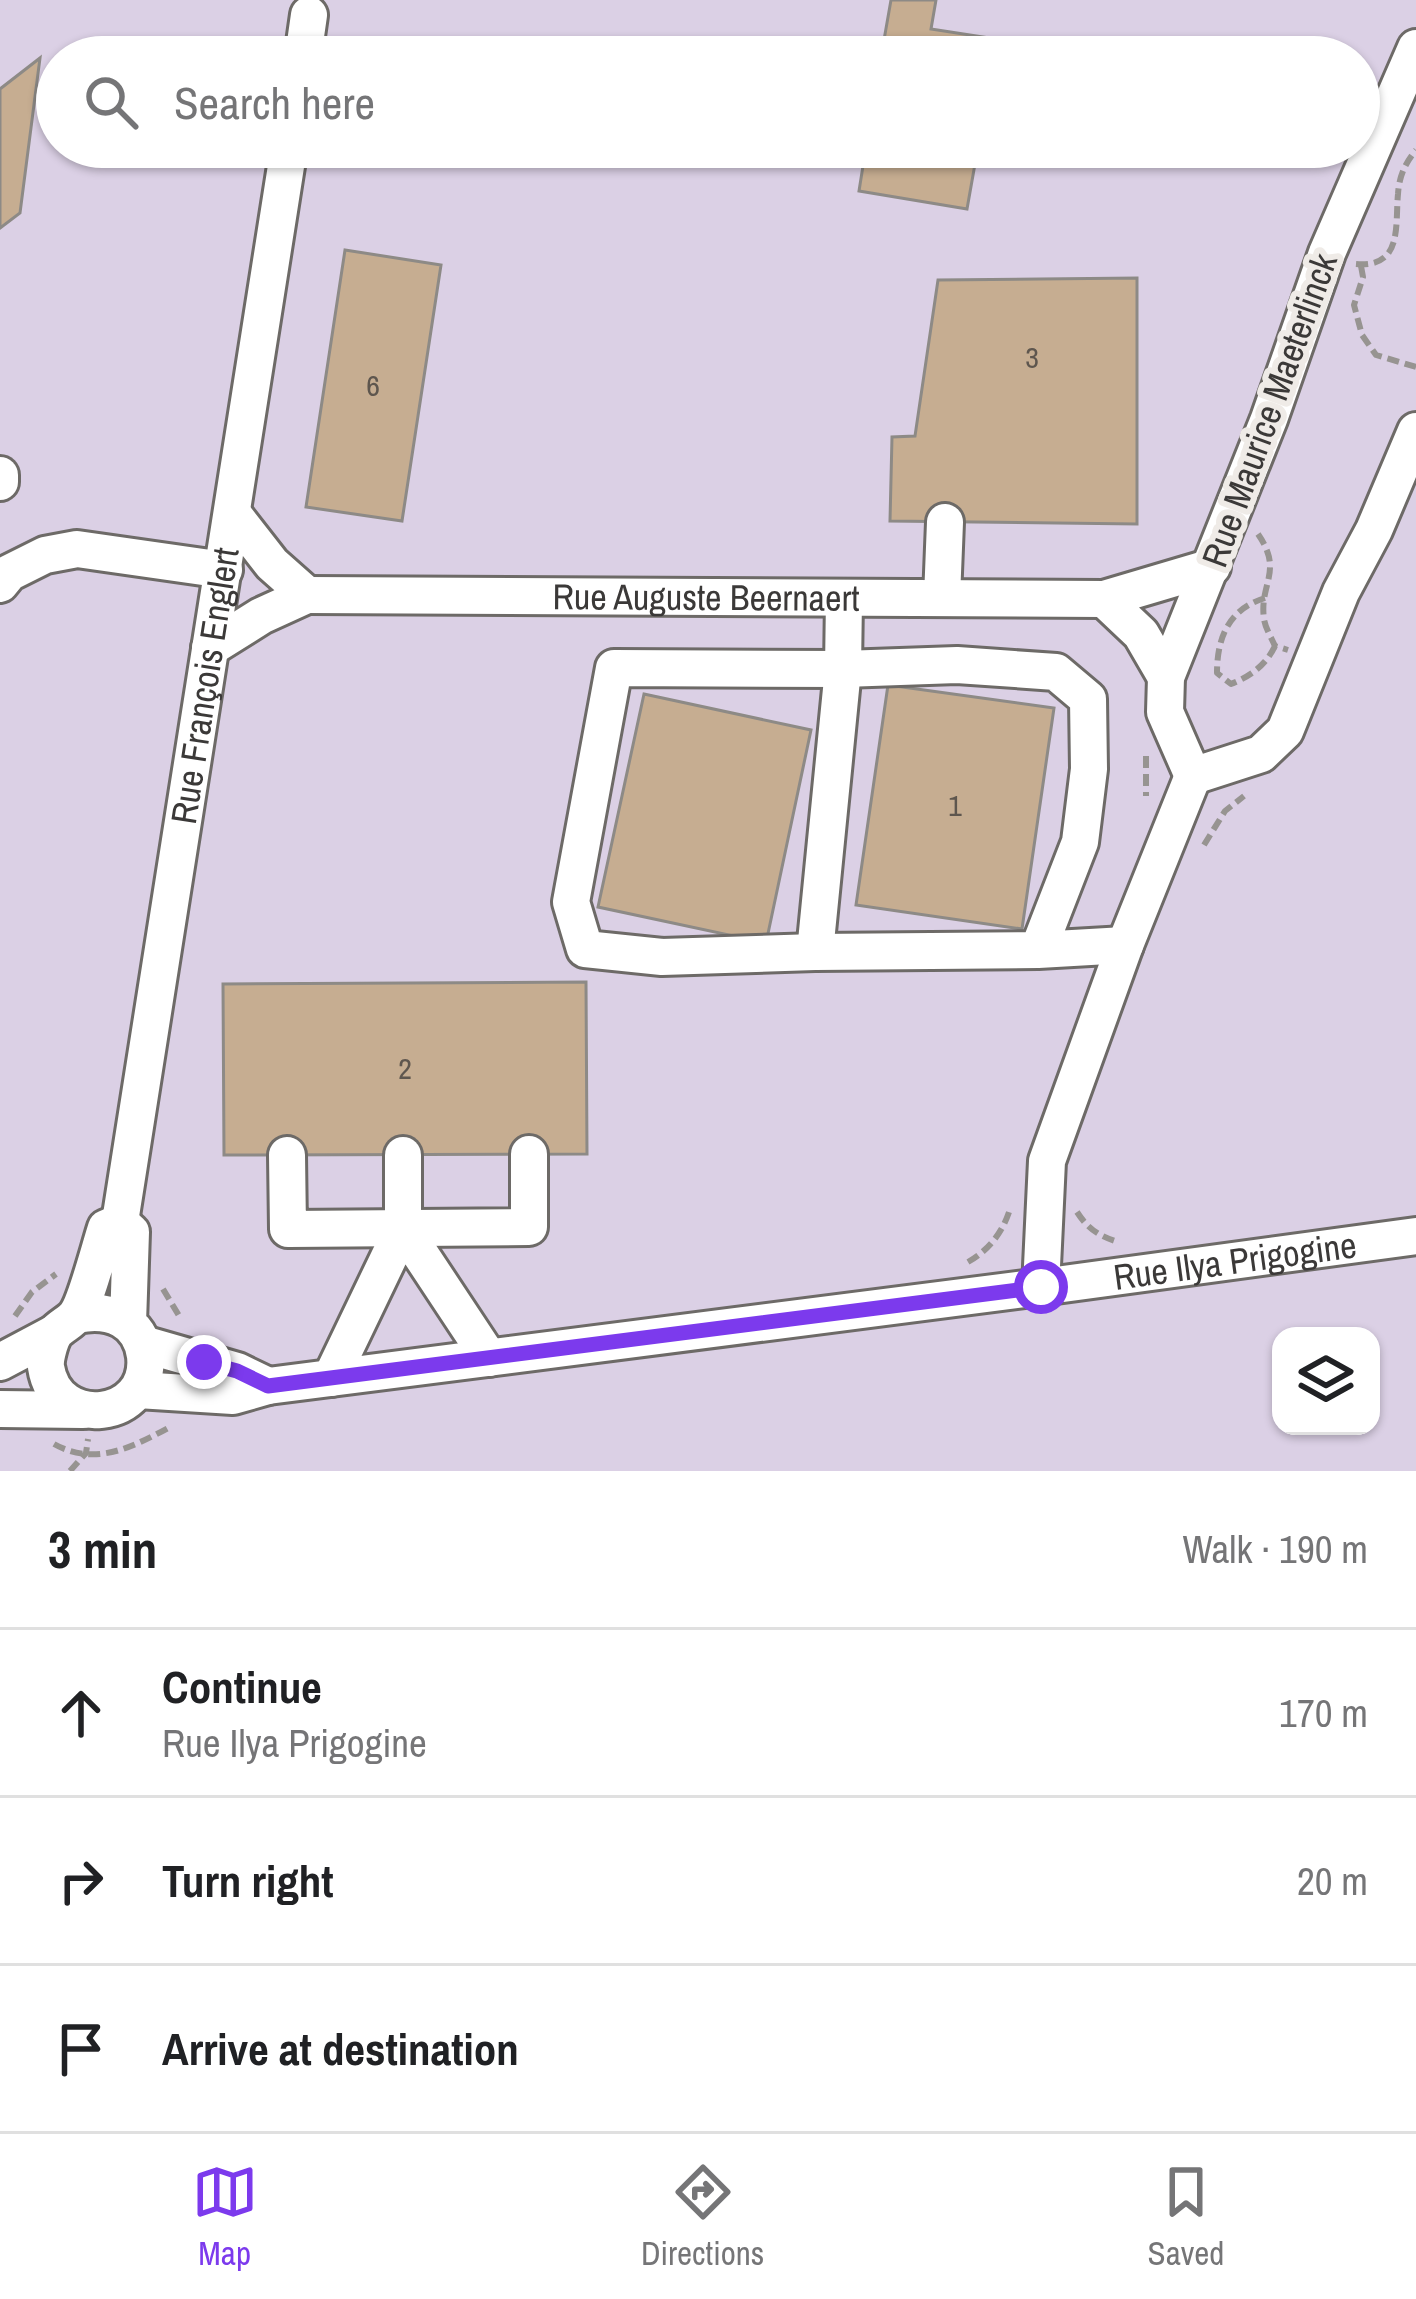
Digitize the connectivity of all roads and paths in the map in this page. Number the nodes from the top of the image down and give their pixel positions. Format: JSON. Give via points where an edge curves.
{"nodes":[{"id":1,"x":310,"y":5,"type":"edge"},
{"id":2,"x":306,"y":36,"type":"edge"},
{"id":3,"x":1416,"y":48,"type":"edge"},
{"id":4,"x":1416,"y":150,"type":"edge"},
{"id":5,"x":1380,"y":154,"type":"edge"},
{"id":6,"x":286,"y":168,"type":"edge"},
{"id":7,"x":1375,"y":168,"type":"edge"},
{"id":8,"x":1344,"y":260,"type":"junction"},
{"id":9,"x":1416,"y":367,"type":"edge"},
{"id":10,"x":1416,"y":431,"type":"edge"},
{"id":11,"x":233,"y":514,"type":"junction"},
{"id":12,"x":1228,"y":521,"type":"junction"},
{"id":13,"x":945,"y":522,"type":"dead end"},
{"id":14,"x":1212,"y":567,"type":"junction"},
{"id":15,"x":224,"y":570,"type":"junction"},
{"id":16,"x":0,"y":584,"type":"edge"},
{"id":17,"x":308,"y":595,"type":"junction"},
{"id":18,"x":844,"y":598,"type":"junction"},
{"id":19,"x":942,"y":598,"type":"junction"},
{"id":20,"x":1265,"y":598,"type":"junction"},
{"id":21,"x":1104,"y":599,"type":"junction"},
{"id":22,"x":1275,"y":646,"type":"junction"},
{"id":23,"x":210,"y":647,"type":"junction"},
{"id":24,"x":1313,"y":659,"type":"junction"},
{"id":25,"x":843,"y":669,"type":"junction"},
{"id":26,"x":1166,"y":677,"type":"junction"},
{"id":27,"x":1193,"y":776,"type":"junction"},
{"id":28,"x":1125,"y":945,"type":"junction"},
{"id":29,"x":1038,"y":950,"type":"junction"},
{"id":30,"x":814,"y":952,"type":"junction"},
{"id":31,"x":529,"y":1154,"type":"dead end"},
{"id":32,"x":287,"y":1155,"type":"dead end"},
{"id":33,"x":403,"y":1155,"type":"dead end"},
{"id":34,"x":1013,"y":1199,"type":"dead end"},
{"id":35,"x":120,"y":1222,"type":"junction"},
{"id":36,"x":403,"y":1228,"type":"junction"},
{"id":37,"x":1416,"y":1236,"type":"edge"},
{"id":38,"x":957,"y":1268,"type":"dead end"},
{"id":39,"x":159,"y":1280,"type":"dead end"},
{"id":40,"x":1041,"y":1287,"type":"junction"},
{"id":41,"x":65,"y":1324,"type":"junction"},
{"id":42,"x":187,"y":1328,"type":"dead end"},
{"id":43,"x":136,"y":1333,"type":"junction"},
{"id":44,"x":489,"y":1358,"type":"junction"},
{"id":45,"x":0,"y":1362,"type":"edge"},
{"id":46,"x":331,"y":1378,"type":"junction"},
{"id":47,"x":268,"y":1386,"type":"junction"},
{"id":48,"x":138,"y":1390,"type":"junction"},
{"id":49,"x":0,"y":1409,"type":"edge"},
{"id":50,"x":82,"y":1411,"type":"junction"}],
"edges":[{"from":1,"to":2,"type":"street"},
{"from":3,"to":5,"type":"street","name":"Rue Maurice Maeterlinck"},
{"from":4,"to":8,"type":"path","via":[[1400,178],[1396,240],[1382,260]]},
{"from":6,"to":11,"type":"street","name":"Rue François Englert"},
{"from":7,"to":8,"type":"street","name":"Rue Maurice Maeterlinck"},
{"from":8,"to":9,"type":"path","via":[[1363,277],[1354,305],[1376,355]]},
{"from":8,"to":12,"type":"street","name":"Rue Maurice Maeterlinck"},
{"from":10,"to":24,"type":"street"},
{"from":11,"to":15,"type":"street","name":"Rue François Englert"},
{"from":11,"to":17,"type":"street"},
{"from":12,"to":14,"type":"street","name":"Rue Maurice Maeterlinck"},
{"from":12,"to":20,"type":"path","via":[[1258,533],[1269,550]]},
{"from":13,"to":19,"type":"street"},
{"from":14,"to":21,"type":"street","name":"Rue Auguste Beernaert"},
{"from":14,"to":26,"type":"street","name":"Rue Maurice Maeterlinck"},
{"from":15,"to":16,"type":"street","via":[[77,549],[45,555]]},
{"from":15,"to":23,"type":"street","name":"Rue François Englert"},
{"from":17,"to":18,"type":"street","name":"Rue Auguste Beernaert"},
{"from":17,"to":23,"type":"street"},
{"from":18,"to":19,"type":"street","name":"Rue Auguste Beernaert"},
{"from":18,"to":25,"type":"street"},
{"from":19,"to":21,"type":"street","name":"Rue Auguste Beernaert"},
{"from":20,"to":22,"type":"path"},
{"from":20,"to":22,"type":"path","via":[[1225,629],[1217,673],[1231,684],[1245,679]]},
{"from":21,"to":26,"type":"street","via":[[1141,634]]},
{"from":22,"to":24,"type":"path"},
{"from":23,"to":35,"type":"street","name":"Rue François Englert"},
{"from":24,"to":27,"type":"street","via":[[1285,731],[1261,754]]},
{"from":25,"to":29,"type":"street","via":[[1056,672],[1088,699],[1080,842]]},
{"from":25,"to":30,"type":"street"},
{"from":25,"to":30,"type":"street","via":[[614,668],[571,902],[585,949],[662,958]]},
{"from":26,"to":27,"type":"street","via":[[1165,712]]},
{"from":27,"to":28,"type":"street"},
{"from":28,"to":29,"type":"street"},
{"from":28,"to":40,"type":"street","via":[[1047,1161]]},
{"from":29,"to":30,"type":"street"},
{"from":31,"to":36,"type":"street","via":[[530,1227]]},
{"from":32,"to":36,"type":"street","via":[[288,1229]]},
{"from":33,"to":36,"type":"street"},
{"from":34,"to":38,"type":"path","via":[[1005,1226]]},
{"from":35,"to":41,"type":"street","via":[[106,1228]]},
{"from":35,"to":43,"type":"street","via":[[131,1232]]},
{"from":36,"to":44,"type":"street"},
{"from":36,"to":46,"type":"street"},
{"from":37,"to":40,"type":"street","name":"Rue Ilya Prigogine"},
{"from":39,"to":42,"type":"path"},
{"from":40,"to":44,"type":"street","name":"Rue Ilya Prigogine"},
{"from":41,"to":43,"type":"street","via":[[95,1311]]},
{"from":41,"to":45,"type":"street"},
{"from":41,"to":50,"type":"street","via":[[45,1365],[56,1394]]},
{"from":43,"to":47,"type":"street"},
{"from":43,"to":48,"type":"street","via":[[146,1368]]},
{"from":44,"to":46,"type":"street","name":"Rue Ilya Prigogine"},
{"from":46,"to":47,"type":"street","name":"Rue Ilya Prigogine"},
{"from":47,"to":48,"type":"street","name":"Rue Ilya Prigogine","via":[[233,1396]]},
{"from":48,"to":50,"type":"street","via":[[118,1407]]},
{"from":49,"to":50,"type":"street"}]}
